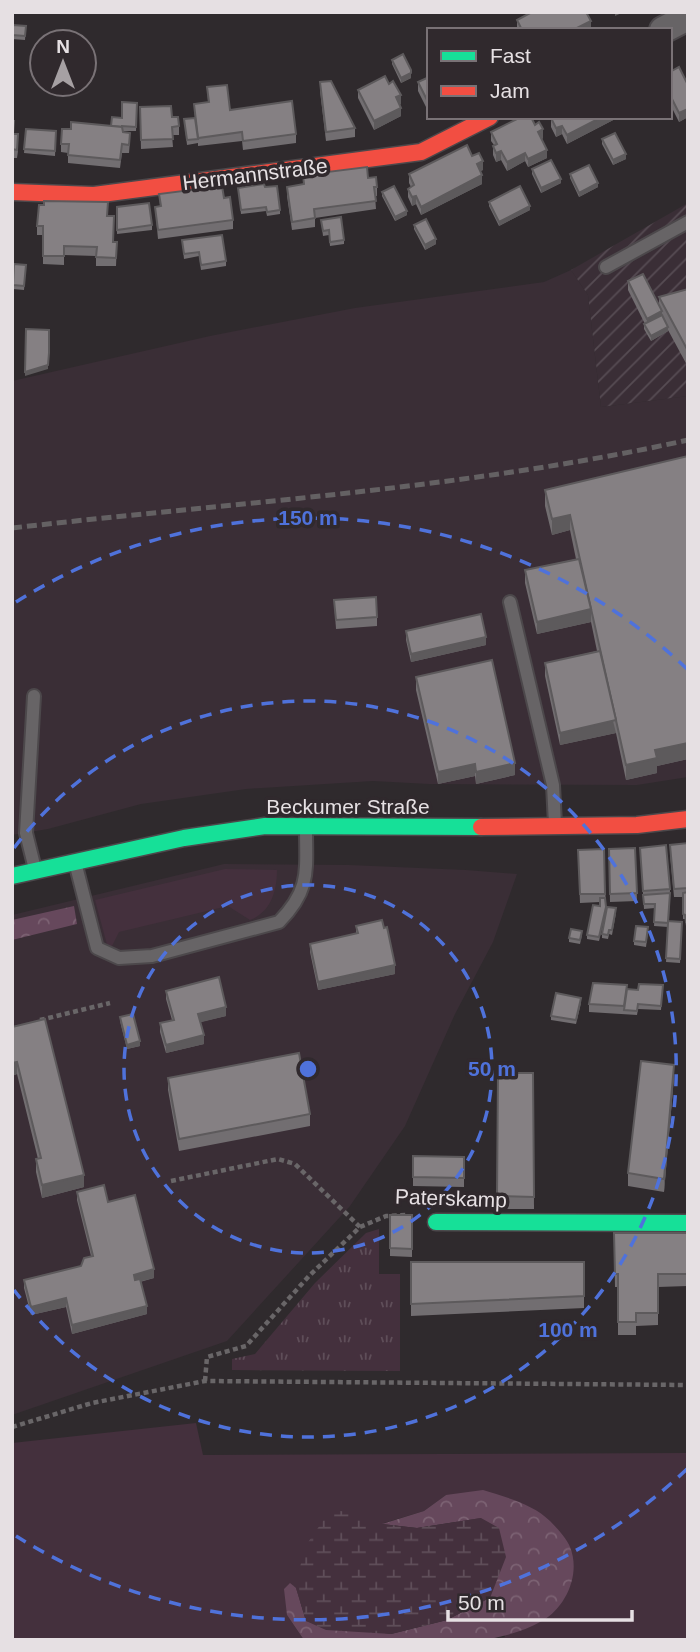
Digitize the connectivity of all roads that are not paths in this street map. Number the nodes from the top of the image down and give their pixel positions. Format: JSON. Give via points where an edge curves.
{"nodes":[{"id":1,"x":486,"y":119,"type":"edge"},
{"id":2,"x":12,"y":192,"type":"edge"},
{"id":3,"x":688,"y":222,"type":"edge"},
{"id":4,"x":606,"y":267,"type":"dead end"},
{"id":5,"x":510,"y":602,"type":"dead end"},
{"id":6,"x":34,"y":696,"type":"dead end"},
{"id":7,"x":688,"y":819,"type":"edge"},
{"id":8,"x":306,"y":826,"type":"junction"},
{"id":9,"x":556,"y":827,"type":"junction"},
{"id":10,"x":75,"y":862,"type":"junction"},
{"id":11,"x":36,"y":871,"type":"junction"},
{"id":12,"x":12,"y":876,"type":"edge"},
{"id":13,"x":436,"y":1222,"type":"road end"},
{"id":14,"x":688,"y":1223,"type":"edge"}],
"edges":[{"from":1,"to":2,"type":"street","name":"Hermannstraße","via":[[421,152],[94,195]]},
{"from":3,"to":4,"type":"lane"},
{"from":5,"to":9,"type":"lane","via":[[553,785]]},
{"from":6,"to":11,"type":"lane","via":[[26,833]]},
{"from":7,"to":9,"type":"street","name":"Beckumer Straße"},
{"from":8,"to":9,"type":"street","name":"Beckumer Straße"},
{"from":8,"to":10,"type":"street","name":"Beckumer Straße","via":[[229,830]]},
{"from":8,"to":10,"type":"lane","via":[[306,882],[295,906],[279,922],[152,956],[119,958],[97,948]]},
{"from":10,"to":11,"type":"street","name":"Beckumer Straße"},
{"from":11,"to":12,"type":"street","name":"Beckumer Straße"},
{"from":13,"to":14,"type":"street","name":"Paterskamp"}]}
